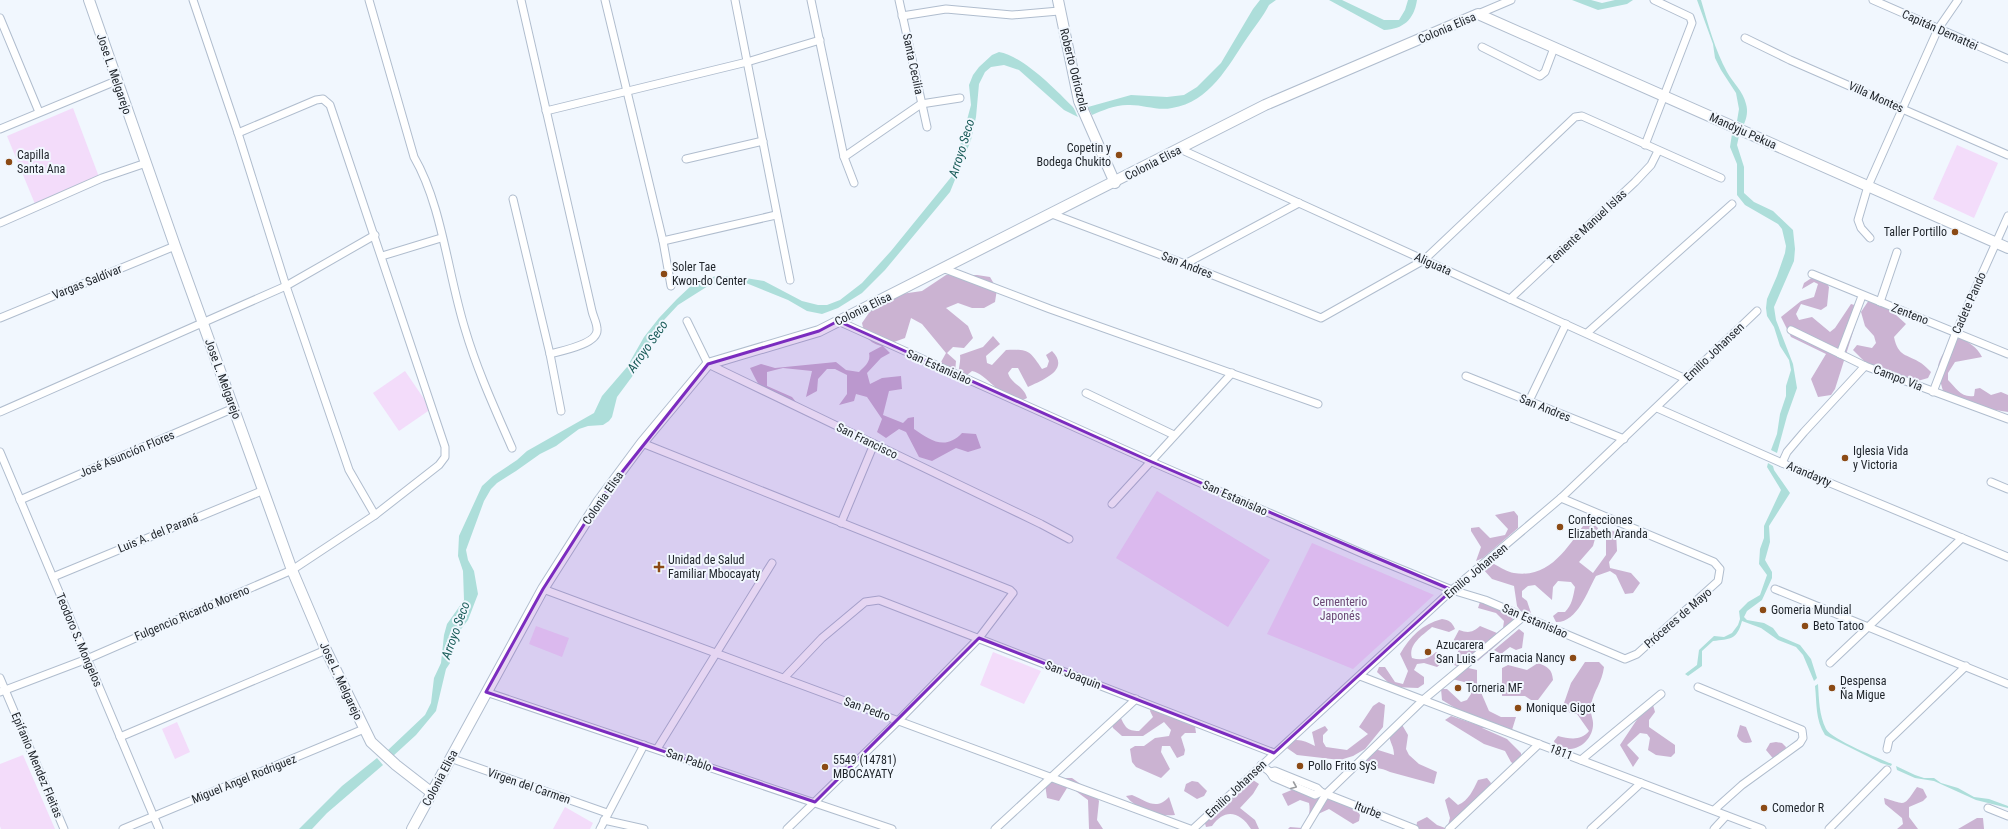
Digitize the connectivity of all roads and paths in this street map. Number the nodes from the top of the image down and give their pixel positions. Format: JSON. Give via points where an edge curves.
{"nodes":[{"id":1,"x":89,"y":0,"type":"edge"},
{"id":2,"x":193,"y":0,"type":"edge"},
{"id":3,"x":370,"y":0,"type":"edge"},
{"id":4,"x":521,"y":0,"type":"edge"},
{"id":5,"x":605,"y":0,"type":"edge"},
{"id":6,"x":735,"y":0,"type":"edge"},
{"id":7,"x":811,"y":0,"type":"edge"},
{"id":8,"x":899,"y":0,"type":"edge"},
{"id":9,"x":1058,"y":0,"type":"edge"},
{"id":10,"x":1511,"y":0,"type":"edge"},
{"id":11,"x":1654,"y":0,"type":"edge"},
{"id":12,"x":1873,"y":0,"type":"edge"},
{"id":13,"x":1958,"y":0,"type":"edge"},
{"id":14,"x":1059,"y":11,"type":"junction"},
{"id":15,"x":1478,"y":14,"type":"junction"},
{"id":16,"x":902,"y":16,"type":"junction"},
{"id":17,"x":0,"y":18,"type":"edge"},
{"id":18,"x":1938,"y":29,"type":"junction"},
{"id":19,"x":1745,"y":38,"type":"dead end"},
{"id":20,"x":820,"y":40,"type":"junction"},
{"id":21,"x":1482,"y":48,"type":"dead end"},
{"id":22,"x":1554,"y":48,"type":"junction"},
{"id":23,"x":2008,"y":59,"type":"edge"},
{"id":24,"x":747,"y":62,"type":"junction"},
{"id":25,"x":116,"y":80,"type":"junction"},
{"id":26,"x":626,"y":91,"type":"junction"},
{"id":27,"x":1665,"y":97,"type":"junction"},
{"id":28,"x":960,"y":98,"type":"dead end"},
{"id":29,"x":921,"y":104,"type":"junction"},
{"id":30,"x":1902,"y":109,"type":"junction"},
{"id":31,"x":546,"y":110,"type":"junction"},
{"id":32,"x":39,"y":112,"type":"junction"},
{"id":33,"x":927,"y":128,"type":"dead end"},
{"id":34,"x":0,"y":129,"type":"edge"},
{"id":35,"x":238,"y":133,"type":"junction"},
{"id":36,"x":763,"y":141,"type":"junction"},
{"id":37,"x":1645,"y":146,"type":"junction"},
{"id":38,"x":1180,"y":149,"type":"junction"},
{"id":39,"x":1658,"y":151,"type":"junction"},
{"id":40,"x":2008,"y":155,"type":"edge"},
{"id":41,"x":844,"y":157,"type":"junction"},
{"id":42,"x":686,"y":159,"type":"dead end"},
{"id":43,"x":146,"y":163,"type":"junction"},
{"id":44,"x":1721,"y":178,"type":"dead end"},
{"id":45,"x":1115,"y":182,"type":"junction"},
{"id":46,"x":854,"y":183,"type":"dead end"},
{"id":47,"x":1868,"y":186,"type":"junction"},
{"id":48,"x":513,"y":199,"type":"dead end"},
{"id":49,"x":1299,"y":203,"type":"junction"},
{"id":50,"x":1732,"y":204,"type":"dead end"},
{"id":51,"x":1052,"y":214,"type":"junction"},
{"id":52,"x":776,"y":215,"type":"junction"},
{"id":53,"x":2008,"y":216,"type":"edge"},
{"id":54,"x":0,"y":222,"type":"edge"},
{"id":55,"x":375,"y":236,"type":"junction"},
{"id":56,"x":441,"y":238,"type":"junction"},
{"id":57,"x":1870,"y":238,"type":"dead end"},
{"id":58,"x":663,"y":241,"type":"junction"},
{"id":59,"x":1996,"y":242,"type":"junction"},
{"id":60,"x":175,"y":246,"type":"junction"},
{"id":61,"x":2008,"y":248,"type":"edge"},
{"id":62,"x":1897,"y":252,"type":"dead end"},
{"id":63,"x":382,"y":256,"type":"junction"},
{"id":64,"x":1424,"y":260,"type":"junction"},
{"id":65,"x":1185,"y":264,"type":"junction"},
{"id":66,"x":945,"y":269,"type":"junction"},
{"id":67,"x":1812,"y":274,"type":"dead end"},
{"id":68,"x":790,"y":280,"type":"dead end"},
{"id":69,"x":286,"y":286,"type":"junction"},
{"id":70,"x":671,"y":286,"type":"dead end"},
{"id":71,"x":1862,"y":296,"type":"junction"},
{"id":72,"x":1510,"y":298,"type":"junction"},
{"id":73,"x":1880,"y":302,"type":"junction"},
{"id":74,"x":1757,"y":311,"type":"dead end"},
{"id":75,"x":0,"y":318,"type":"edge"},
{"id":76,"x":687,"y":321,"type":"dead end"},
{"id":77,"x":838,"y":321,"type":"junction"},
{"id":78,"x":203,"y":323,"type":"junction"},
{"id":79,"x":1566,"y":324,"type":"junction"},
{"id":80,"x":1791,"y":330,"type":"dead end"},
{"id":81,"x":1956,"y":332,"type":"junction"},
{"id":82,"x":1587,"y":333,"type":"junction"},
{"id":83,"x":550,"y":354,"type":"junction"},
{"id":84,"x":1840,"y":354,"type":"junction"},
{"id":85,"x":2008,"y":354,"type":"edge"},
{"id":86,"x":708,"y":364,"type":"junction"},
{"id":87,"x":1865,"y":366,"type":"junction"},
{"id":88,"x":1232,"y":373,"type":"junction"},
{"id":89,"x":1466,"y":376,"type":"dead end"},
{"id":90,"x":1686,"y":379,"type":"junction"},
{"id":91,"x":1933,"y":392,"type":"junction"},
{"id":92,"x":1086,"y":393,"type":"dead end"},
{"id":93,"x":1529,"y":401,"type":"junction"},
{"id":94,"x":1318,"y":404,"type":"dead end"},
{"id":95,"x":234,"y":408,"type":"junction"},
{"id":96,"x":1657,"y":408,"type":"junction"},
{"id":97,"x":561,"y":411,"type":"dead end"},
{"id":98,"x":0,"y":412,"type":"edge"},
{"id":99,"x":2008,"y":419,"type":"edge"},
{"id":100,"x":1174,"y":434,"type":"junction"},
{"id":101,"x":1624,"y":439,"type":"junction"},
{"id":102,"x":642,"y":443,"type":"junction"},
{"id":103,"x":874,"y":444,"type":"junction"},
{"id":104,"x":512,"y":448,"type":"dead end"},
{"id":105,"x":0,"y":452,"type":"edge"},
{"id":106,"x":1152,"y":462,"type":"junction"},
{"id":107,"x":1781,"y":462,"type":"junction"},
{"id":108,"x":1991,"y":482,"type":"dead end"},
{"id":109,"x":2008,"y":489,"type":"edge"},
{"id":110,"x":264,"y":490,"type":"junction"},
{"id":111,"x":1561,"y":498,"type":"junction"},
{"id":112,"x":20,"y":500,"type":"junction"},
{"id":113,"x":1112,"y":504,"type":"dead end"},
{"id":114,"x":375,"y":515,"type":"junction"},
{"id":115,"x":841,"y":523,"type":"junction"},
{"id":116,"x":1962,"y":538,"type":"junction"},
{"id":117,"x":1069,"y":539,"type":"dead end"},
{"id":118,"x":2008,"y":557,"type":"edge"},
{"id":119,"x":772,"y":563,"type":"dead end"},
{"id":120,"x":292,"y":570,"type":"junction"},
{"id":121,"x":53,"y":577,"type":"junction"},
{"id":122,"x":543,"y":589,"type":"junction"},
{"id":123,"x":1452,"y":590,"type":"junction"},
{"id":124,"x":1775,"y":590,"type":"dead end"},
{"id":125,"x":1524,"y":616,"type":"junction"},
{"id":126,"x":1868,"y":628,"type":"junction"},
{"id":127,"x":979,"y":638,"type":"junction"},
{"id":128,"x":326,"y":650,"type":"junction"},
{"id":129,"x":716,"y":653,"type":"junction"},
{"id":130,"x":1637,"y":654,"type":"joint"},
{"id":131,"x":87,"y":659,"type":"junction"},
{"id":132,"x":1830,"y":663,"type":"dead end"},
{"id":133,"x":1966,"y":666,"type":"junction"},
{"id":134,"x":1360,"y":676,"type":"junction"},
{"id":135,"x":0,"y":678,"type":"edge"},
{"id":136,"x":784,"y":678,"type":"junction"},
{"id":137,"x":2008,"y":684,"type":"edge"},
{"id":138,"x":1698,"y":687,"type":"dead end"},
{"id":139,"x":2,"y":690,"type":"edge"},
{"id":140,"x":486,"y":692,"type":"junction"},
{"id":141,"x":1661,"y":694,"type":"dead end"},
{"id":142,"x":1136,"y":699,"type":"junction"},
{"id":143,"x":1423,"y":700,"type":"junction"},
{"id":144,"x":899,"y":720,"type":"junction"},
{"id":145,"x":364,"y":729,"type":"junction"},
{"id":146,"x":120,"y":737,"type":"junction"},
{"id":147,"x":1539,"y":744,"type":"junction"},
{"id":148,"x":644,"y":745,"type":"junction"},
{"id":149,"x":657,"y":749,"type":"junction"},
{"id":150,"x":1887,"y":749,"type":"dead end"},
{"id":151,"x":1274,"y":753,"type":"junction"},
{"id":152,"x":450,"y":758,"type":"junction"},
{"id":153,"x":1581,"y":760,"type":"junction"},
{"id":154,"x":1261,"y":765,"type":"junction"},
{"id":155,"x":1887,"y":770,"type":"dead end"},
{"id":156,"x":1052,"y":777,"type":"junction"},
{"id":157,"x":1640,"y":784,"type":"junction"},
{"id":158,"x":432,"y":793,"type":"junction"},
{"id":159,"x":1323,"y":793,"type":"junction"},
{"id":160,"x":815,"y":802,"type":"junction"},
{"id":161,"x":1988,"y":808,"type":"dead end"},
{"id":162,"x":1714,"y":810,"type":"junction"},
{"id":163,"x":154,"y":816,"type":"junction"},
{"id":164,"x":1726,"y":816,"type":"junction"},
{"id":165,"x":2008,"y":816,"type":"edge"},
{"id":166,"x":606,"y":817,"type":"junction"},
{"id":167,"x":1401,"y":823,"type":"junction"},
{"id":168,"x":64,"y":829,"type":"edge"},
{"id":169,"x":123,"y":829,"type":"edge"},
{"id":170,"x":159,"y":829,"type":"edge"},
{"id":171,"x":412,"y":829,"type":"edge"},
{"id":172,"x":600,"y":829,"type":"edge"},
{"id":173,"x":644,"y":829,"type":"edge"},
{"id":174,"x":787,"y":829,"type":"edge"},
{"id":175,"x":892,"y":829,"type":"edge"},
{"id":176,"x":994,"y":829,"type":"edge"},
{"id":177,"x":1190,"y":829,"type":"edge"},
{"id":178,"x":1193,"y":829,"type":"edge"},
{"id":179,"x":1305,"y":829,"type":"edge"},
{"id":180,"x":1395,"y":829,"type":"edge"},
{"id":181,"x":1415,"y":829,"type":"edge"},
{"id":182,"x":1449,"y":829,"type":"edge"},
{"id":183,"x":1591,"y":829,"type":"edge"},
{"id":184,"x":1714,"y":829,"type":"edge"},
{"id":185,"x":1762,"y":829,"type":"edge"},
{"id":186,"x":1829,"y":829,"type":"edge"}],
"edges":[{"from":1,"to":25,"type":"street","name":"Jose L. Melgarejo"},
{"from":2,"to":35,"type":"street"},
{"from":3,"to":56,"type":"street","via":[[414,157],[430,192]]},
{"from":4,"to":31,"type":"street"},
{"from":5,"to":26,"type":"street"},
{"from":6,"to":24,"type":"street"},
{"from":7,"to":20,"type":"street"},
{"from":8,"to":16,"type":"street","name":"Santa Cecilia"},
{"from":9,"to":14,"type":"street","name":"Roberto Odriozola"},
{"from":10,"to":15,"type":"street","name":"Colonia Elisa"},
{"from":11,"to":27,"type":"street","via":[[1692,20]]},
{"from":12,"to":18,"type":"street","name":"Capitán Demattei"},
{"from":13,"to":18,"type":"street"},
{"from":14,"to":16,"type":"street","via":[[1012,16],[946,9]]},
{"from":14,"to":45,"type":"street","name":"Roberto Odriozola","via":[[1079,101]]},
{"from":15,"to":22,"type":"street","name":"Mandyju Pekua"},
{"from":15,"to":38,"type":"street","name":"Colonia Elisa","via":[[1264,105]]},
{"from":16,"to":29,"type":"street","name":"Santa Cecilia"},
{"from":17,"to":32,"type":"street"},
{"from":18,"to":23,"type":"street","name":"Capitán Demattei"},
{"from":18,"to":30,"type":"street"},
{"from":19,"to":30,"type":"street","name":"Villa Montes"},
{"from":20,"to":24,"type":"street"},
{"from":20,"to":41,"type":"street"},
{"from":21,"to":22,"type":"street","via":[[1540,76],[1545,72]]},
{"from":22,"to":27,"type":"street","name":"Mandyju Pekua"},
{"from":24,"to":26,"type":"street"},
{"from":24,"to":36,"type":"street"},
{"from":25,"to":32,"type":"street"},
{"from":25,"to":43,"type":"street","name":"Jose L. Melgarejo"},
{"from":26,"to":31,"type":"street"},
{"from":26,"to":58,"type":"street"},
{"from":27,"to":37,"type":"street"},
{"from":27,"to":47,"type":"street","name":"Mandyju Pekua"},
{"from":28,"to":29,"type":"street"},
{"from":29,"to":33,"type":"street","name":"Santa Cecilia"},
{"from":29,"to":41,"type":"street"},
{"from":30,"to":40,"type":"street","name":"Villa Montes"},
{"from":30,"to":47,"type":"street"},
{"from":31,"to":83,"type":"street","via":[[598,330],[597,335],[589,342]]},
{"from":32,"to":34,"type":"street"},
{"from":35,"to":55,"type":"street","via":[[316,100],[323,99],[327,102]]},
{"from":35,"to":69,"type":"street"},
{"from":36,"to":42,"type":"street"},
{"from":36,"to":52,"type":"street"},
{"from":37,"to":39,"type":"street"},
{"from":37,"to":64,"type":"street","via":[[1582,116],[1575,117]]},
{"from":38,"to":45,"type":"street","name":"Colonia Elisa"},
{"from":38,"to":49,"type":"street","name":"Aliguata"},
{"from":39,"to":44,"type":"street"},
{"from":39,"to":72,"type":"street","name":"Teniente Manuel Islas","via":[[1651,165],[1635,182]]},
{"from":41,"to":46,"type":"street"},
{"from":43,"to":54,"type":"street","via":[[102,178]]},
{"from":43,"to":60,"type":"street","name":"Jose L. Melgarejo"},
{"from":45,"to":51,"type":"street","name":"Colonia Elisa"},
{"from":47,"to":57,"type":"street","via":[[1858,220]]},
{"from":47,"to":59,"type":"street","name":"Mandyju Pekua"},
{"from":48,"to":83,"type":"street"},
{"from":49,"to":64,"type":"street","name":"Aliguata"},
{"from":49,"to":65,"type":"street"},
{"from":50,"to":82,"type":"street"},
{"from":51,"to":65,"type":"street","name":"San Andres"},
{"from":51,"to":66,"type":"street","name":"Colonia Elisa"},
{"from":52,"to":58,"type":"street"},
{"from":52,"to":68,"type":"street"},
{"from":53,"to":59,"type":"street","name":"Cadete Pando"},
{"from":55,"to":63,"type":"street"},
{"from":55,"to":69,"type":"street"},
{"from":56,"to":63,"type":"street"},
{"from":56,"to":104,"type":"street","via":[[465,329],[488,394]]},
{"from":58,"to":70,"type":"street"},
{"from":59,"to":61,"type":"street","name":"Mandyju Pekua"},
{"from":59,"to":81,"type":"street","name":"Cadete Pando"},
{"from":60,"to":75,"type":"street","name":"Vargas Saldívar"},
{"from":60,"to":78,"type":"street","name":"Jose L. Melgarejo"},
{"from":62,"to":73,"type":"street"},
{"from":63,"to":114,"type":"street","name":"Fulgencio Ricardo Moreno","via":[[445,446],[445,457],[439,465]]},
{"from":64,"to":65,"type":"street","name":"San Andres","via":[[1321,318]]},
{"from":64,"to":72,"type":"street","name":"Aliguata"},
{"from":66,"to":77,"type":"street","name":"Colonia Elisa"},
{"from":66,"to":88,"type":"street"},
{"from":67,"to":71,"type":"street","name":"Zenteno"},
{"from":69,"to":78,"type":"street"},
{"from":69,"to":114,"type":"street","via":[[349,470]]},
{"from":71,"to":73,"type":"street","name":"Zenteno"},
{"from":71,"to":84,"type":"street"},
{"from":72,"to":79,"type":"street","name":"Aliguata"},
{"from":73,"to":81,"type":"street","name":"Zenteno"},
{"from":74,"to":90,"type":"street","name":"Emilio Johansen"},
{"from":76,"to":86,"type":"street"},
{"from":77,"to":86,"type":"street","name":"Colonia Elisa","via":[[819,332]]},
{"from":77,"to":106,"type":"street","name":"San Estanislao"},
{"from":78,"to":95,"type":"street","name":"Jose L. Melgarejo"},
{"from":78,"to":98,"type":"street"},
{"from":79,"to":82,"type":"street","name":"Aliguata"},
{"from":79,"to":93,"type":"street"},
{"from":80,"to":84,"type":"street","name":"Campo Via"},
{"from":81,"to":85,"type":"street","name":"Zenteno"},
{"from":81,"to":91,"type":"street","name":"Cadete Pando"},
{"from":82,"to":90,"type":"street","name":"Aliguata"},
{"from":83,"to":97,"type":"street"},
{"from":84,"to":87,"type":"street","name":"Campo Via"},
{"from":86,"to":102,"type":"street","name":"Colonia Elisa"},
{"from":86,"to":103,"type":"street","name":"San Francisco"},
{"from":87,"to":91,"type":"street","name":"Campo Via"},
{"from":87,"to":107,"type":"street","via":[[1804,432]]},
{"from":88,"to":94,"type":"street"},
{"from":88,"to":100,"type":"street"},
{"from":89,"to":93,"type":"street","name":"San Andres"},
{"from":90,"to":96,"type":"street","name":"Emilio Johansen"},
{"from":91,"to":99,"type":"street","name":"Campo Via"},
{"from":92,"to":100,"type":"street"},
{"from":93,"to":101,"type":"street","name":"San Andres"},
{"from":95,"to":110,"type":"street","name":"Jose L. Melgarejo"},
{"from":95,"to":112,"type":"street","name":"José Asunción Flores"},
{"from":96,"to":101,"type":"street","name":"Emilio Johansen"},
{"from":96,"to":107,"type":"street","name":"Arandayty"},
{"from":100,"to":106,"type":"street"},
{"from":101,"to":111,"type":"street","name":"Emilio Johansen"},
{"from":102,"to":115,"type":"street"},
{"from":102,"to":122,"type":"street","name":"Colonia Elisa","via":[[599,501]]},
{"from":103,"to":115,"type":"street"},
{"from":103,"to":117,"type":"street","name":"San Francisco"},
{"from":105,"to":112,"type":"street","name":"Teodoro S. Mongelos"},
{"from":106,"to":113,"type":"street"},
{"from":106,"to":123,"type":"street","name":"San Estanislao"},
{"from":107,"to":116,"type":"street","name":"Arandayty"},
{"from":108,"to":109,"type":"street"},
{"from":110,"to":120,"type":"street","name":"Jose L. Melgarejo"},
{"from":110,"to":121,"type":"street","name":"Luis A. del Paraná"},
{"from":111,"to":123,"type":"street","name":"Emilio Johansen"},
{"from":111,"to":130,"type":"street","name":"Próceres de Mayo","via":[[1714,562],[1720,569],[1718,581]]},
{"from":112,"to":121,"type":"street","name":"Teodoro S. Mongelos"},
{"from":114,"to":120,"type":"street","name":"Fulgencio Ricardo Moreno"},
{"from":115,"to":127,"type":"street","via":[[1012,591],[1013,595]]},
{"from":116,"to":118,"type":"street","name":"Arandayty"},
{"from":116,"to":126,"type":"street"},
{"from":119,"to":129,"type":"street"},
{"from":120,"to":128,"type":"street","name":"Jose L. Melgarejo"},
{"from":120,"to":131,"type":"street","name":"Fulgencio Ricardo Moreno"},
{"from":121,"to":131,"type":"street","name":"Teodoro S. Mongelos"},
{"from":122,"to":129,"type":"street","name":"San Pedro"},
{"from":122,"to":140,"type":"street","name":"Colonia Elisa"},
{"from":123,"to":125,"type":"street","name":"San Estanislao","via":[[1481,598]]},
{"from":123,"to":134,"type":"street","name":"Emilio Johansen"},
{"from":124,"to":126,"type":"street"},
{"from":125,"to":130,"type":"street","name":"San Estanislao","via":[[1621,658],[1628,659]]},
{"from":125,"to":143,"type":"street"},
{"from":126,"to":132,"type":"street"},
{"from":126,"to":133,"type":"street"},
{"from":127,"to":136,"type":"street","name":"San Joaquin","via":[[879,600],[871,600],[865,602],[822,638]]},
{"from":127,"to":142,"type":"street","name":"San Joaquin"},
{"from":127,"to":144,"type":"street"},
{"from":128,"to":145,"type":"street","name":"Jose L. Melgarejo"},
{"from":128,"to":146,"type":"street"},
{"from":129,"to":136,"type":"street","name":"San Pedro"},
{"from":129,"to":149,"type":"street"},
{"from":131,"to":139,"type":"street","name":"Fulgencio Ricardo Moreno"},
{"from":131,"to":146,"type":"street","name":"Teodoro S. Mongelos"},
{"from":133,"to":137,"type":"street"},
{"from":133,"to":150,"type":"street","via":[[1889,740]]},
{"from":134,"to":143,"type":"street","name":"1811"},
{"from":134,"to":151,"type":"street","name":"Emilio Johansen"},
{"from":135,"to":139,"type":"street","name":"Epifanio Mendez Fleitas"},
{"from":136,"to":144,"type":"street","name":"San Pedro"},
{"from":138,"to":162,"type":"street","via":[[1802,730],[1803,738],[1800,743],[1742,785]]},
{"from":139,"to":168,"type":"street","name":"Epifanio Mendez Fleitas"},
{"from":140,"to":148,"type":"street","name":"San Pablo"},
{"from":140,"to":152,"type":"street","name":"Colonia Elisa"},
{"from":141,"to":153,"type":"street"},
{"from":142,"to":151,"type":"street","name":"San Joaquin"},
{"from":142,"to":156,"type":"street"},
{"from":143,"to":147,"type":"street","name":"1811"},
{"from":143,"to":159,"type":"street"},
{"from":144,"to":156,"type":"street","name":"San Pedro"},
{"from":144,"to":160,"type":"street"},
{"from":145,"to":158,"type":"street","name":"Jose L. Melgarejo","via":[[378,750]]},
{"from":145,"to":163,"type":"street","name":"Miguel Angel Rodriguez"},
{"from":146,"to":163,"type":"street","name":"Teodoro S. Mongelos"},
{"from":147,"to":153,"type":"street","name":"1811"},
{"from":147,"to":182,"type":"street"},
{"from":148,"to":149,"type":"street","name":"San Pablo"},
{"from":148,"to":166,"type":"street"},
{"from":149,"to":160,"type":"street","name":"San Pablo"},
{"from":151,"to":154,"type":"street","name":"Emilio Johansen"},
{"from":152,"to":158,"type":"street","name":"Colonia Elisa"},
{"from":152,"to":166,"type":"street","name":"Virgen del Carmen"},
{"from":153,"to":157,"type":"street","name":"1811"},
{"from":154,"to":159,"type":"street","name":"Iturbe","via":[[1272,777],[1315,795]]},
{"from":154,"to":178,"type":"street","name":"Emilio Johansen"},
{"from":155,"to":186,"type":"street"},
{"from":156,"to":176,"type":"street"},
{"from":156,"to":177,"type":"street","name":"San Pedro"},
{"from":157,"to":162,"type":"street","name":"1811"},
{"from":157,"to":183,"type":"street"},
{"from":158,"to":171,"type":"street","name":"Colonia Elisa"},
{"from":159,"to":167,"type":"street","name":"Iturbe"},
{"from":159,"to":179,"type":"street"},
{"from":160,"to":174,"type":"street"},
{"from":160,"to":175,"type":"street","name":"San Pablo"},
{"from":161,"to":165,"type":"street"},
{"from":162,"to":164,"type":"street","name":"1811"},
{"from":163,"to":169,"type":"street","name":"Miguel Angel Rodriguez"},
{"from":163,"to":170,"type":"street","name":"Teodoro S. Mongelos"},
{"from":164,"to":184,"type":"street"},
{"from":164,"to":185,"type":"street","name":"1811"},
{"from":166,"to":172,"type":"street"},
{"from":166,"to":173,"type":"street","name":"Virgen del Carmen"},
{"from":167,"to":180,"type":"street"},
{"from":167,"to":181,"type":"street","name":"Iturbe"}]}
